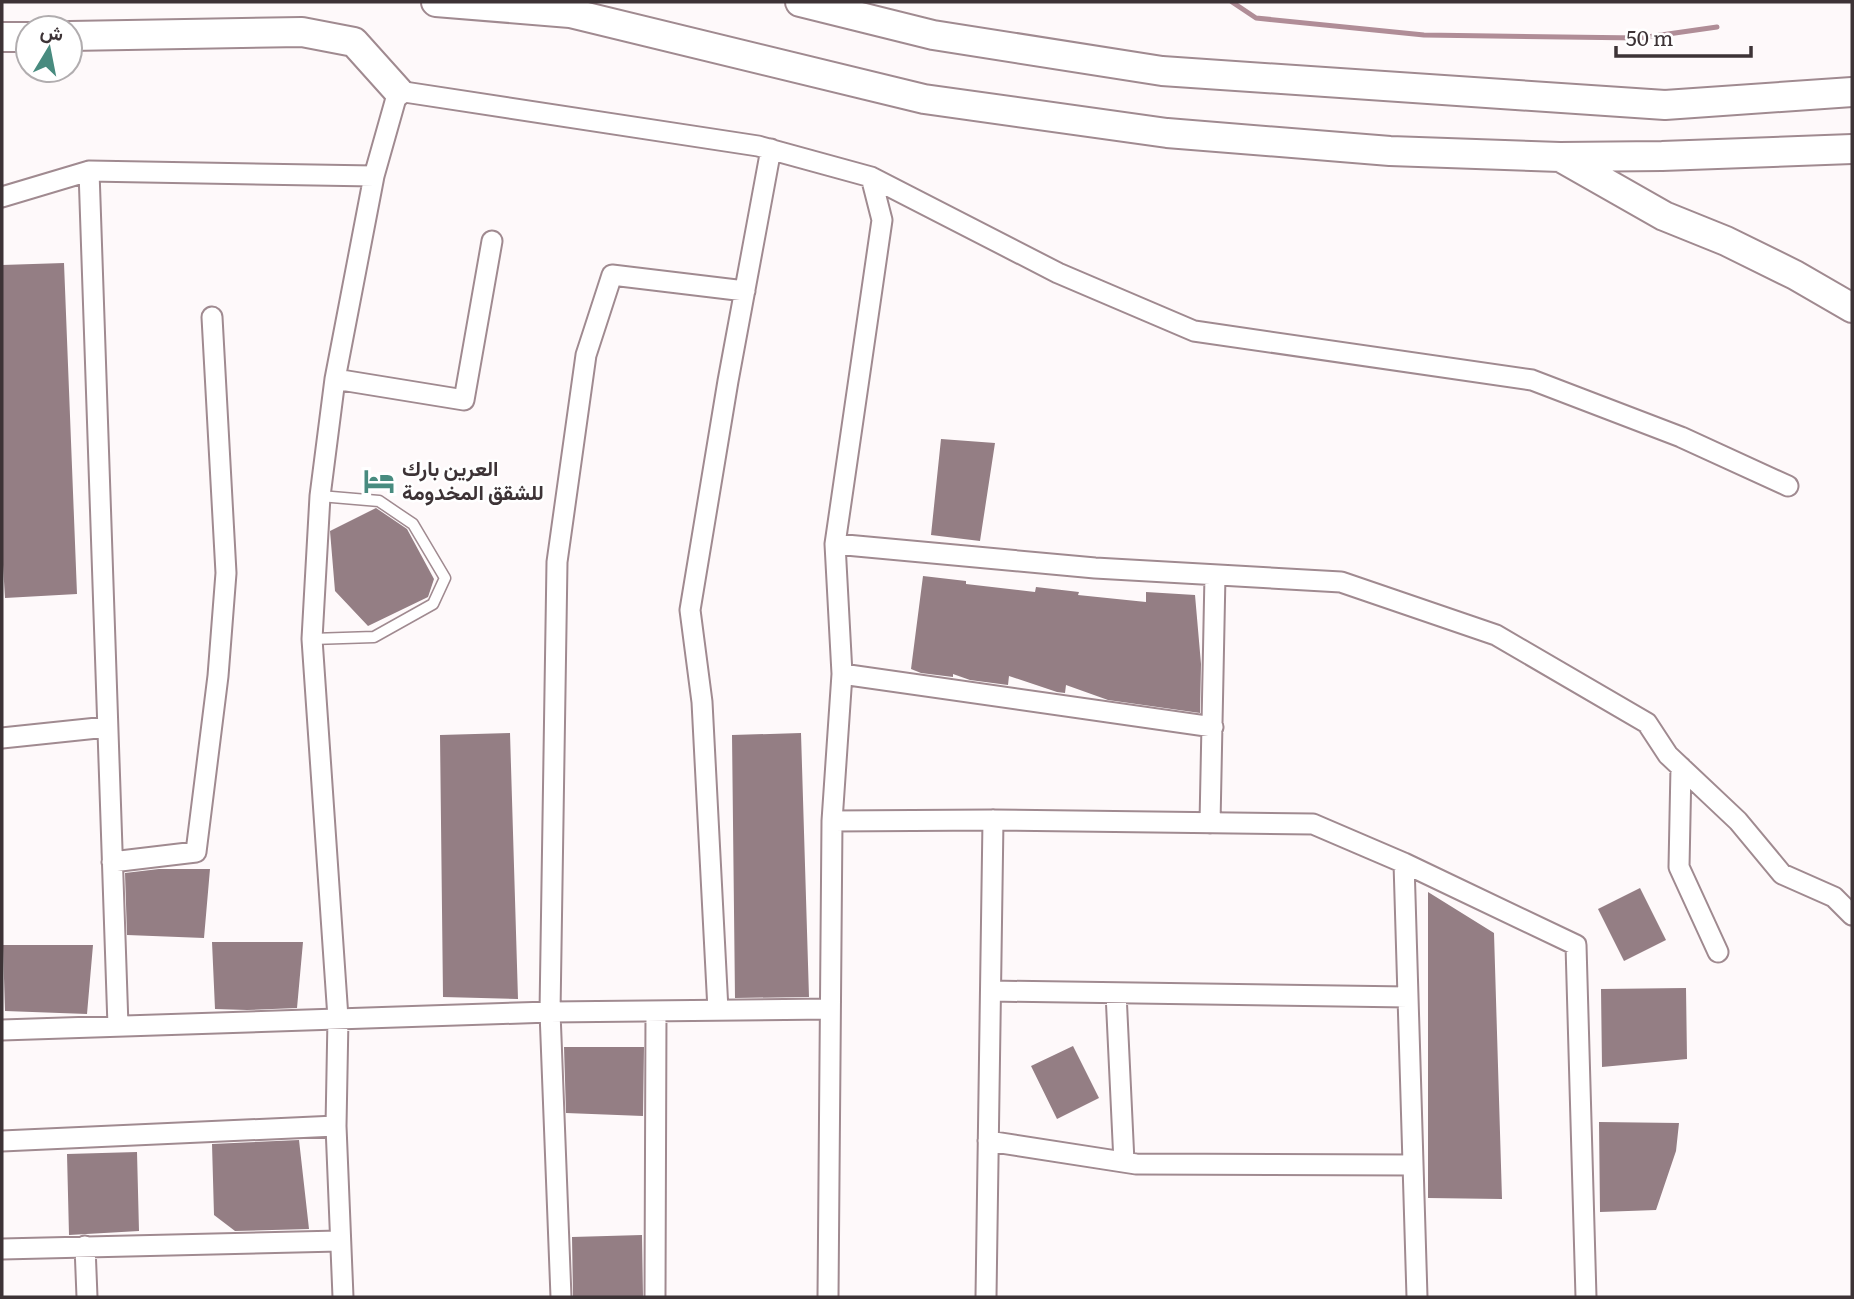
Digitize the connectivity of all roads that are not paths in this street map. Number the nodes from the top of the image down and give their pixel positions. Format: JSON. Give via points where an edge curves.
{"nodes":[{"id":1,"x":436,"y":2,"type":"edge"},
{"id":2,"x":800,"y":2,"type":"edge"},
{"id":3,"x":84,"y":36,"type":"edge"},
{"id":4,"x":398,"y":91,"type":"junction"},
{"id":5,"x":1852,"y":92,"type":"edge"},
{"id":6,"x":771,"y":149,"type":"junction"},
{"id":7,"x":1852,"y":149,"type":"edge"},
{"id":8,"x":1560,"y":157,"type":"junction"},
{"id":9,"x":89,"y":172,"type":"junction"},
{"id":10,"x":374,"y":176,"type":"junction"},
{"id":11,"x":871,"y":177,"type":"junction"},
{"id":12,"x":2,"y":197,"type":"edge"},
{"id":13,"x":492,"y":241,"type":"dead end"},
{"id":14,"x":745,"y":291,"type":"junction"},
{"id":15,"x":1852,"y":307,"type":"edge"},
{"id":16,"x":212,"y":317,"type":"dead end"},
{"id":17,"x":335,"y":379,"type":"junction"},
{"id":18,"x":1788,"y":486,"type":"dead end"},
{"id":19,"x":320,"y":496,"type":"junction"},
{"id":20,"x":835,"y":544,"type":"junction"},
{"id":21,"x":1215,"y":575,"type":"junction"},
{"id":22,"x":312,"y":639,"type":"junction"},
{"id":23,"x":842,"y":674,"type":"junction"},
{"id":24,"x":107,"y":727,"type":"junction"},
{"id":25,"x":1213,"y":727,"type":"junction"},
{"id":26,"x":2,"y":738,"type":"edge"},
{"id":27,"x":1681,"y":767,"type":"junction"},
{"id":28,"x":993,"y":820,"type":"junction"},
{"id":29,"x":832,"y":821,"type":"junction"},
{"id":30,"x":1210,"y":823,"type":"junction"},
{"id":31,"x":112,"y":862,"type":"junction"},
{"id":32,"x":1404,"y":863,"type":"junction"},
{"id":33,"x":1852,"y":915,"type":"edge"},
{"id":34,"x":1718,"y":952,"type":"dead end"},
{"id":35,"x":991,"y":991,"type":"junction"},
{"id":36,"x":1116,"y":993,"type":"junction"},
{"id":37,"x":1408,"y":997,"type":"junction"},
{"id":38,"x":718,"y":1010,"type":"junction"},
{"id":39,"x":831,"y":1010,"type":"junction"},
{"id":40,"x":656,"y":1011,"type":"junction"},
{"id":41,"x":550,"y":1012,"type":"junction"},
{"id":42,"x":338,"y":1018,"type":"junction"},
{"id":43,"x":118,"y":1026,"type":"junction"},
{"id":44,"x":2,"y":1030,"type":"edge"},
{"id":45,"x":336,"y":1126,"type":"junction"},
{"id":46,"x":988,"y":1141,"type":"junction"},
{"id":47,"x":2,"y":1142,"type":"edge"},
{"id":48,"x":1124,"y":1162,"type":"junction"},
{"id":49,"x":1413,"y":1165,"type":"junction"},
{"id":50,"x":340,"y":1241,"type":"junction"},
{"id":51,"x":85,"y":1246,"type":"junction"},
{"id":52,"x":2,"y":1249,"type":"edge"},
{"id":53,"x":87,"y":1297,"type":"edge"},
{"id":54,"x":343,"y":1297,"type":"edge"},
{"id":55,"x":561,"y":1297,"type":"edge"},
{"id":56,"x":655,"y":1297,"type":"edge"},
{"id":57,"x":828,"y":1297,"type":"edge"},
{"id":58,"x":986,"y":1297,"type":"edge"},
{"id":59,"x":1417,"y":1297,"type":"edge"},
{"id":60,"x":1586,"y":1297,"type":"edge"}],
"edges":[{"from":1,"to":8,"type":"main road","via":[[570,13],[924,99],[1167,133],[1391,151]]},
{"from":2,"to":5,"type":"main road","via":[[933,35],[1162,71],[1665,105]]},
{"from":3,"to":4,"type":"main road","via":[[302,32],[354,42]]},
{"from":4,"to":6,"type":"street"},
{"from":4,"to":10,"type":"street"},
{"from":6,"to":11,"type":"street"},
{"from":6,"to":14,"type":"street"},
{"from":7,"to":8,"type":"main road"},
{"from":8,"to":15,"type":"main road","via":[[1664,216],[1726,241]]},
{"from":9,"to":10,"type":"street"},
{"from":9,"to":12,"type":"street"},
{"from":9,"to":24,"type":"street"},
{"from":10,"to":17,"type":"street"},
{"from":11,"to":18,"type":"street","via":[[1058,273],[1194,331],[1532,380],[1681,437]]},
{"from":11,"to":20,"type":"street","via":[[882,220]]},
{"from":13,"to":17,"type":"street","via":[[464,400]]},
{"from":14,"to":38,"type":"street","via":[[690,610],[702,702]]},
{"from":14,"to":41,"type":"street","via":[[612,275],[586,355],[557,562]]},
{"from":16,"to":31,"type":"street","via":[[226,573],[196,852]]},
{"from":17,"to":19,"type":"street"},
{"from":19,"to":22,"type":"street"},
{"from":19,"to":22,"type":"lane","via":[[379,500],[413,524],[445,578],[433,604],[374,637]]},
{"from":20,"to":21,"type":"street"},
{"from":20,"to":23,"type":"street"},
{"from":21,"to":25,"type":"street"},
{"from":21,"to":27,"type":"street","via":[[1341,582],[1496,635],[1647,723]]},
{"from":22,"to":42,"type":"street"},
{"from":23,"to":25,"type":"street"},
{"from":23,"to":29,"type":"street"},
{"from":24,"to":26,"type":"street"},
{"from":24,"to":31,"type":"street"},
{"from":25,"to":30,"type":"street"},
{"from":27,"to":33,"type":"street","via":[[1738,821],[1782,874],[1834,897]]},
{"from":27,"to":34,"type":"street","via":[[1679,867]]},
{"from":28,"to":29,"type":"street"},
{"from":28,"to":30,"type":"street"},
{"from":28,"to":35,"type":"street"},
{"from":29,"to":39,"type":"street"},
{"from":30,"to":32,"type":"street","via":[[1313,824]]},
{"from":31,"to":43,"type":"street"},
{"from":32,"to":37,"type":"street"},
{"from":32,"to":60,"type":"street","via":[[1576,945]]},
{"from":35,"to":36,"type":"street"},
{"from":35,"to":46,"type":"street"},
{"from":36,"to":37,"type":"street"},
{"from":36,"to":48,"type":"street"},
{"from":37,"to":49,"type":"street"},
{"from":38,"to":39,"type":"street"},
{"from":38,"to":40,"type":"street"},
{"from":39,"to":57,"type":"street"},
{"from":40,"to":41,"type":"street"},
{"from":40,"to":56,"type":"street"},
{"from":41,"to":42,"type":"street"},
{"from":41,"to":55,"type":"street"},
{"from":42,"to":43,"type":"street"},
{"from":42,"to":45,"type":"street"},
{"from":43,"to":44,"type":"street"},
{"from":45,"to":47,"type":"street"},
{"from":45,"to":50,"type":"street"},
{"from":46,"to":48,"type":"street"},
{"from":46,"to":58,"type":"street"},
{"from":48,"to":49,"type":"street"},
{"from":49,"to":59,"type":"street"},
{"from":50,"to":51,"type":"street"},
{"from":50,"to":54,"type":"street"},
{"from":51,"to":52,"type":"street"},
{"from":51,"to":53,"type":"street"}]}
